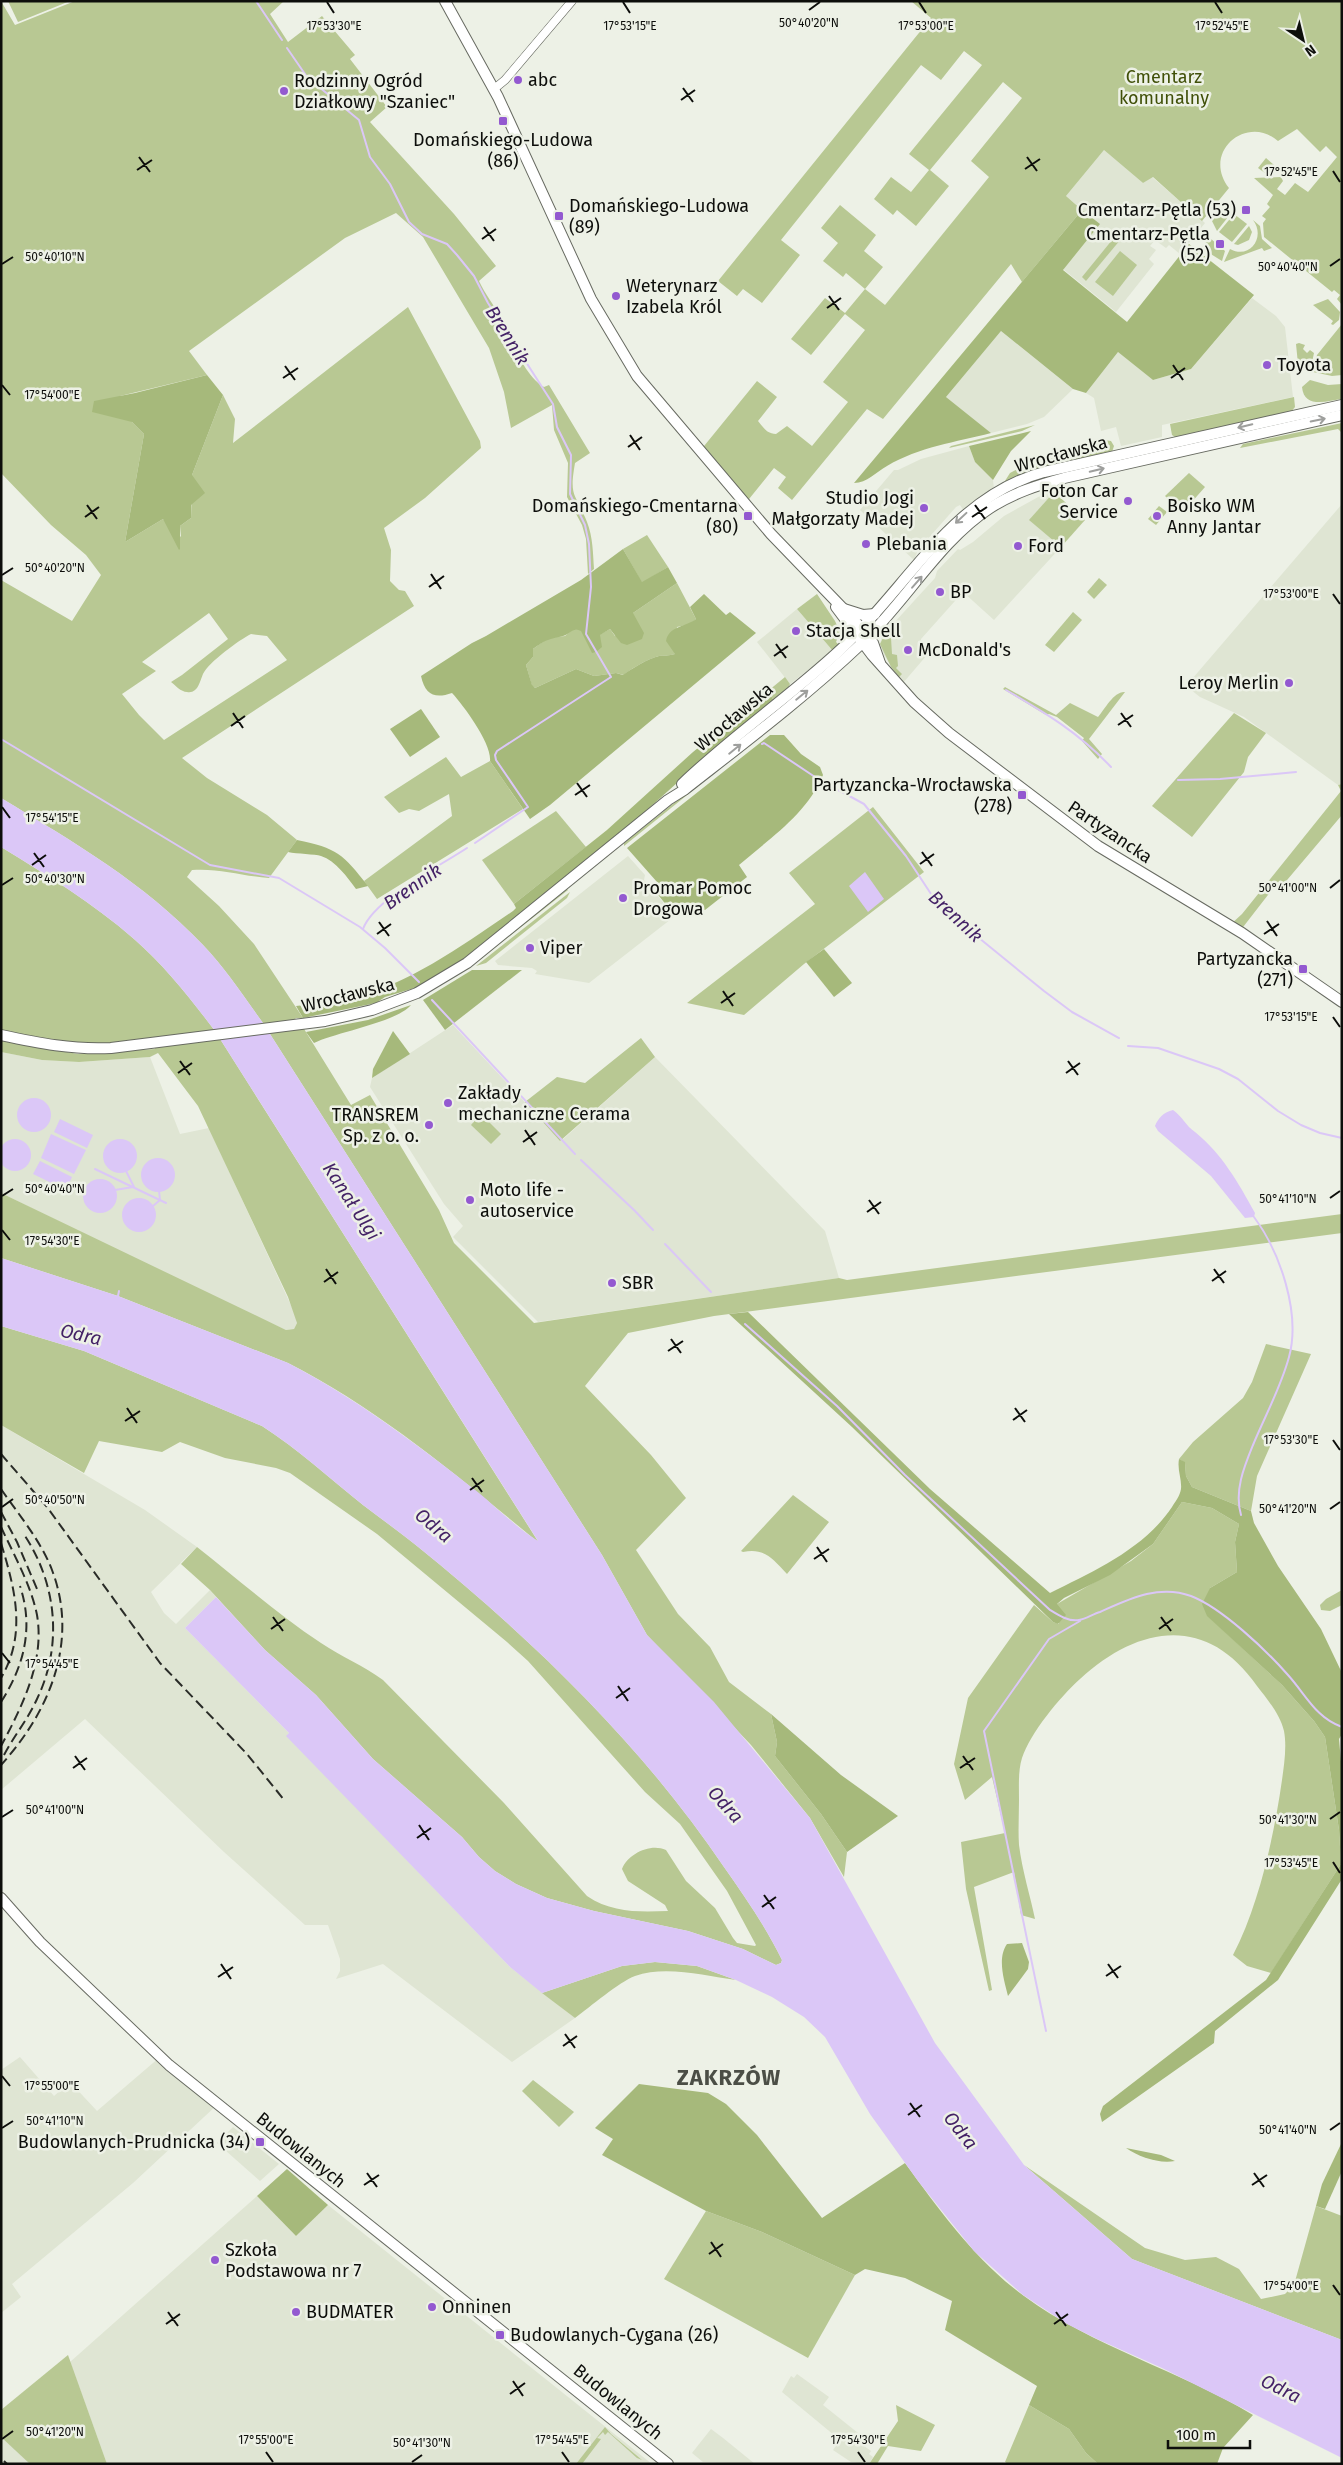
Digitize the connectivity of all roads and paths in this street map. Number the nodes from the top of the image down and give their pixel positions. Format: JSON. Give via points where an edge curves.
{"nodes":[{"id":1,"x":445,"y":1,"type":"edge"},
{"id":2,"x":572,"y":1,"type":"edge"},
{"id":3,"x":494,"y":89,"type":"junction"},
{"id":4,"x":1342,"y":405,"type":"edge"},
{"id":5,"x":1342,"y":416,"type":"edge"},
{"id":6,"x":830,"y":596,"type":"junction"},
{"id":7,"x":844,"y":610,"type":"junction"},
{"id":8,"x":875,"y":614,"type":"junction"},
{"id":9,"x":862,"y":636,"type":"junction"},
{"id":10,"x":851,"y":654,"type":"junction"},
{"id":11,"x":880,"y":663,"type":"junction"},
{"id":12,"x":668,"y":800,"type":"junction"},
{"id":13,"x":1342,"y":1002,"type":"edge"},
{"id":14,"x":1,"y":1035,"type":"edge"},
{"id":15,"x":1,"y":1898,"type":"edge"},
{"id":16,"x":668,"y":2464,"type":"edge"}],
"edges":[{"from":1,"to":3,"type":"main road"},
{"from":2,"to":3,"type":"street"},
{"from":3,"to":6,"type":"main road","via":[[591,300],[637,376],[771,534]]},
{"from":4,"to":8,"type":"main road","name":"Wrocławska","one_way":true,"via":[[1044,472],[1019,481],[968,512]]},
{"from":9,"to":5,"type":"main road","name":"Wrocławska","one_way":true,"via":[[967,527],[991,508],[1023,491],[1064,478]]},
{"from":6,"to":7,"type":"main road"},
{"from":6,"to":9,"type":"main road"},
{"from":7,"to":8,"type":"main road","via":[[863,615]]},
{"from":7,"to":9,"type":"main road"},
{"from":8,"to":9,"type":"main road","name":"Wrocławska"},
{"from":9,"to":10,"type":"main road","name":"Wrocławska"},
{"from":9,"to":11,"type":"main road","name":"Partyzancka"},
{"from":9,"to":12,"type":"main road","name":"Wrocławska","via":[[726,744]]},
{"from":10,"to":11,"type":"main road"},
{"from":12,"to":10,"type":"main road","name":"Wrocławska","one_way":true,"via":[[785,710]]},
{"from":11,"to":13,"type":"main road","name":"Partyzancka","via":[[935,722],[1076,831],[1248,937]]},
{"from":12,"to":14,"type":"main road","name":"Wrocławska","via":[[467,963],[416,993],[372,1010],[299,1024],[151,1044],[87,1049]]},
{"from":15,"to":16,"type":"main road","name":"Budowlanych","via":[[40,1942],[169,2065]]}]}
